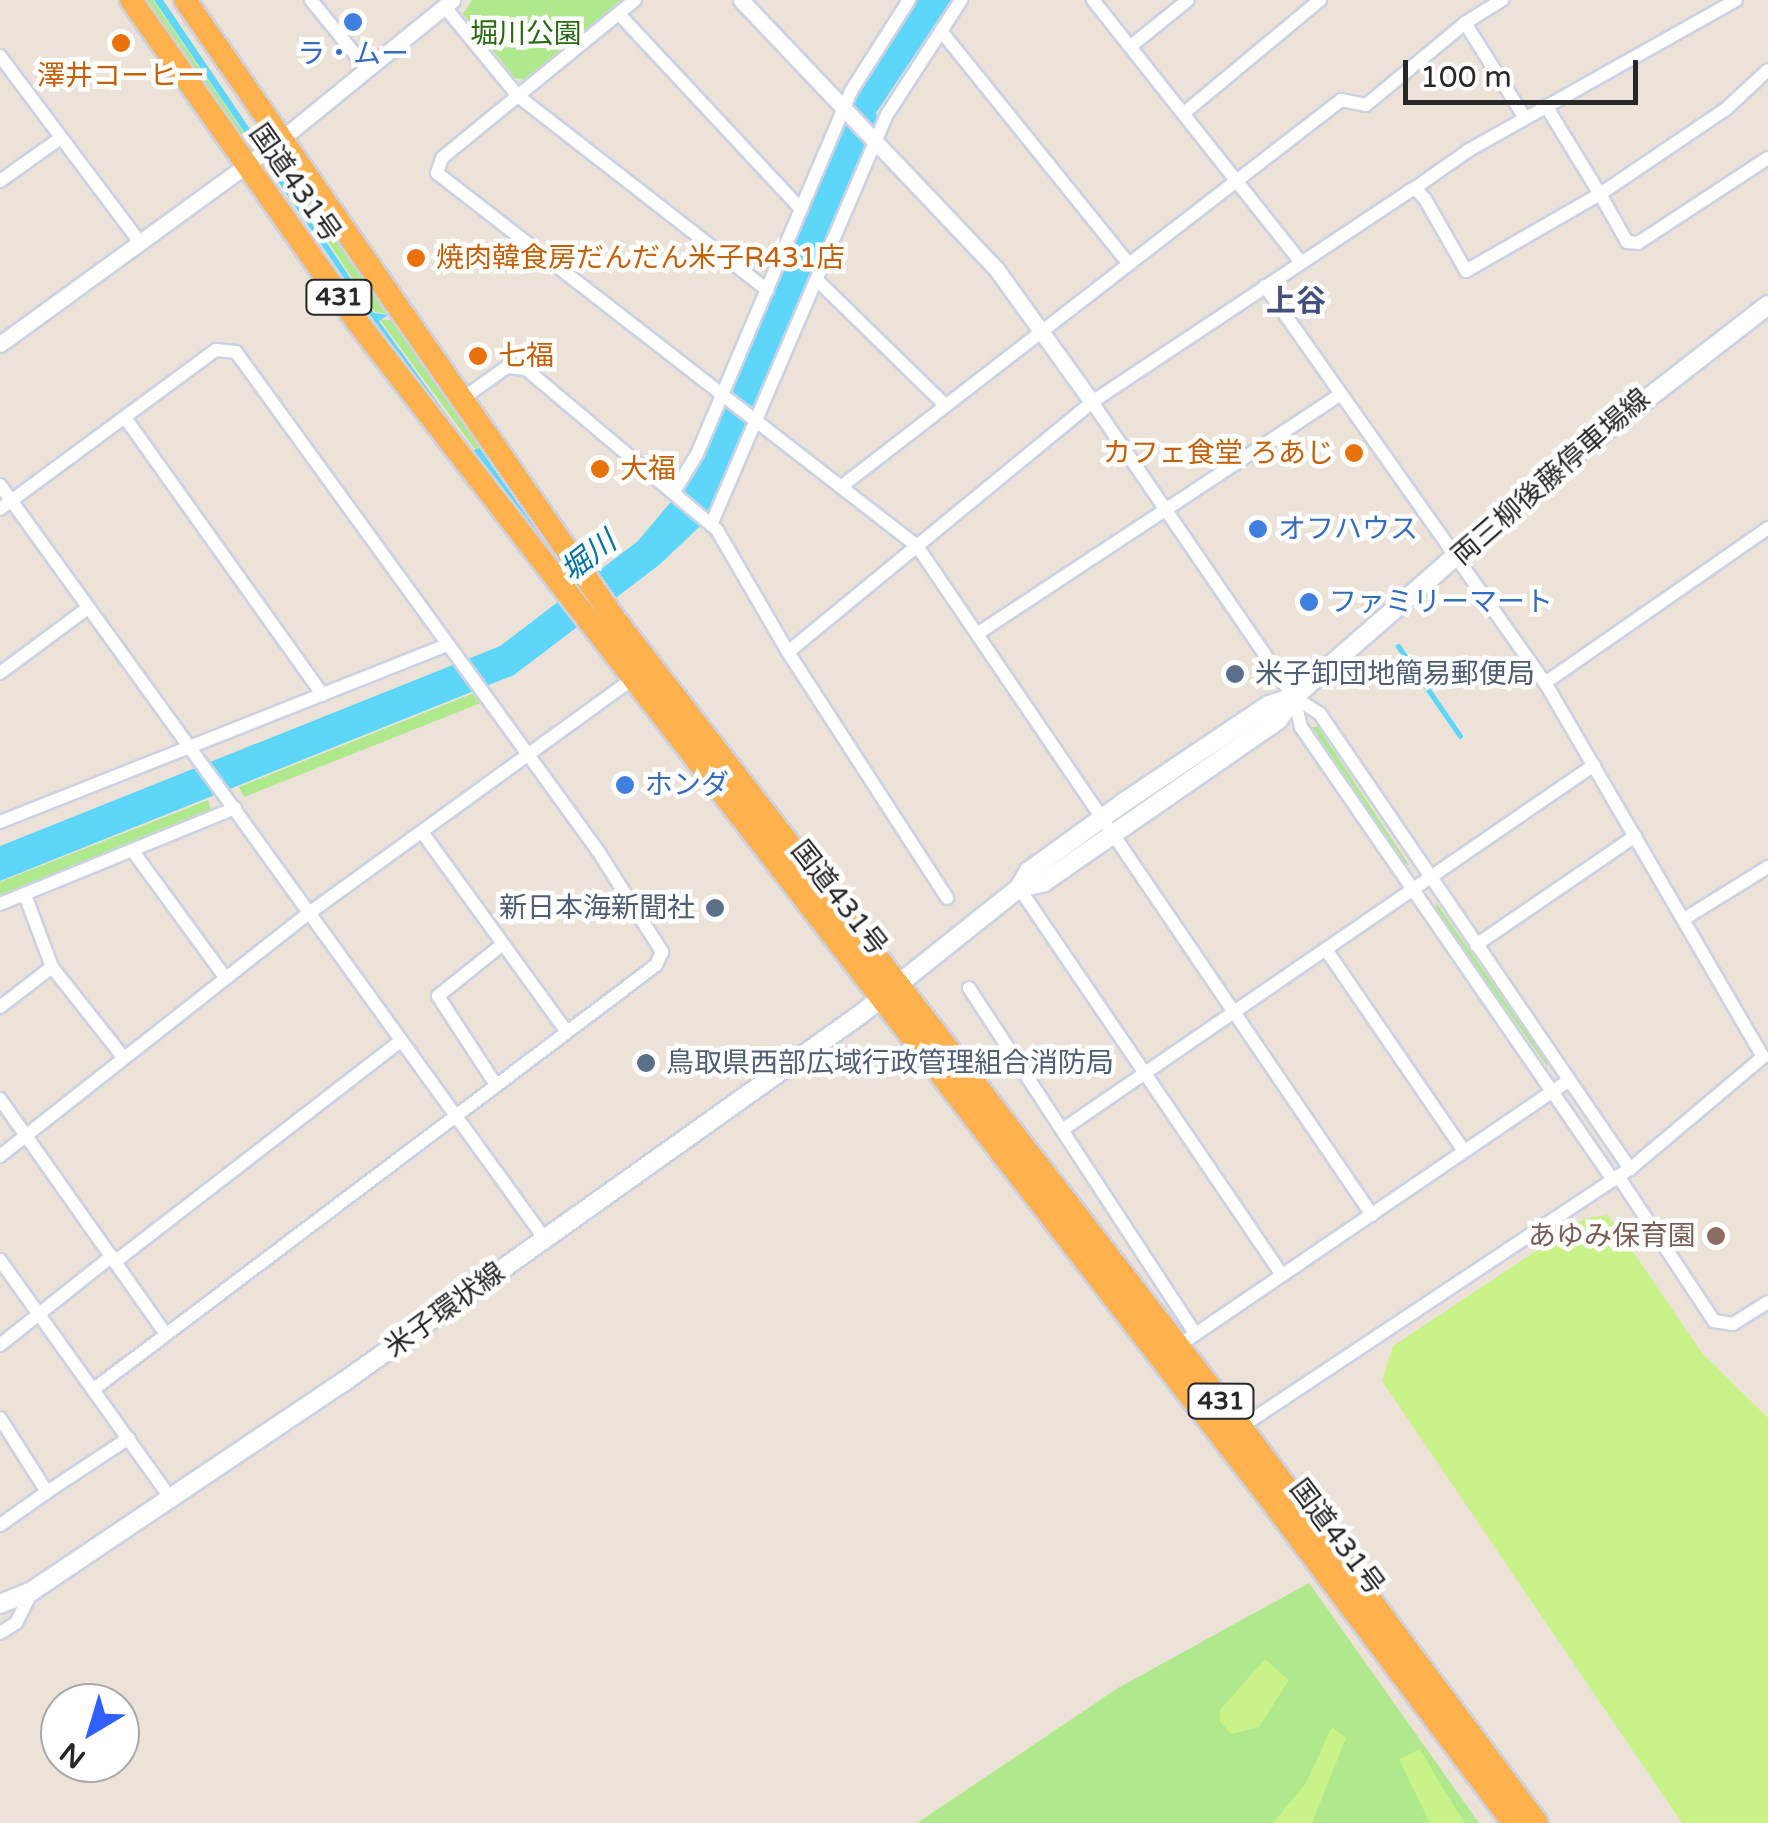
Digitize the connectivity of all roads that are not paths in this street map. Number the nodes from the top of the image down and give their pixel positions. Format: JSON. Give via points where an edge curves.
{"nodes":[{"id":1,"x":131,"y":0,"type":"edge"},
{"id":2,"x":185,"y":0,"type":"edge"},
{"id":3,"x":311,"y":0,"type":"edge"},
{"id":4,"x":636,"y":0,"type":"edge"},
{"id":5,"x":741,"y":0,"type":"edge"},
{"id":6,"x":909,"y":0,"type":"edge"},
{"id":7,"x":960,"y":0,"type":"edge"},
{"id":8,"x":1093,"y":0,"type":"edge"},
{"id":9,"x":1188,"y":0,"type":"edge"},
{"id":10,"x":1320,"y":0,"type":"edge"},
{"id":11,"x":1502,"y":0,"type":"edge"},
{"id":12,"x":1736,"y":0,"type":"edge"},
{"id":13,"x":448,"y":3,"type":"edge"},
{"id":14,"x":619,"y":14,"type":"junction"},
{"id":15,"x":1465,"y":23,"type":"junction"},
{"id":16,"x":941,"y":31,"type":"junction"},
{"id":17,"x":1130,"y":46,"type":"junction"},
{"id":18,"x":0,"y":56,"type":"edge"},
{"id":19,"x":367,"y":70,"type":"junction"},
{"id":20,"x":1768,"y":70,"type":"edge"},
{"id":21,"x":518,"y":96,"type":"junction"},
{"id":22,"x":844,"y":106,"type":"junction"},
{"id":23,"x":1546,"y":106,"type":"junction"},
{"id":24,"x":1184,"y":114,"type":"junction"},
{"id":25,"x":1525,"y":118,"type":"junction"},
{"id":26,"x":60,"y":139,"type":"junction"},
{"id":27,"x":278,"y":142,"type":"junction"},
{"id":28,"x":877,"y":144,"type":"junction"},
{"id":29,"x":1768,"y":158,"type":"edge"},
{"id":30,"x":248,"y":164,"type":"junction"},
{"id":31,"x":1237,"y":180,"type":"junction"},
{"id":32,"x":0,"y":182,"type":"edge"},
{"id":33,"x":1415,"y":188,"type":"junction"},
{"id":34,"x":1600,"y":194,"type":"junction"},
{"id":35,"x":801,"y":210,"type":"junction"},
{"id":36,"x":138,"y":240,"type":"junction"},
{"id":37,"x":1128,"y":262,"type":"junction"},
{"id":38,"x":1301,"y":262,"type":"junction"},
{"id":39,"x":818,"y":281,"type":"junction"},
{"id":40,"x":1265,"y":286,"type":"junction"},
{"id":41,"x":767,"y":290,"type":"junction"},
{"id":42,"x":1765,"y":313,"type":"edge"},
{"id":43,"x":1039,"y":328,"type":"junction"},
{"id":44,"x":0,"y":344,"type":"edge"},
{"id":45,"x":721,"y":397,"type":"junction"},
{"id":46,"x":1338,"y":397,"type":"junction"},
{"id":47,"x":459,"y":401,"type":"junction"},
{"id":48,"x":1092,"y":402,"type":"junction"},
{"id":49,"x":944,"y":404,"type":"junction"},
{"id":50,"x":126,"y":420,"type":"junction"},
{"id":51,"x":758,"y":424,"type":"junction"},
{"id":52,"x":0,"y":485,"type":"edge"},
{"id":53,"x":842,"y":486,"type":"junction"},
{"id":54,"x":676,"y":490,"type":"junction"},
{"id":55,"x":6,"y":504,"type":"edge"},
{"id":56,"x":1166,"y":510,"type":"junction"},
{"id":57,"x":709,"y":523,"type":"junction"},
{"id":58,"x":1768,"y":528,"type":"edge"},
{"id":59,"x":917,"y":546,"type":"junction"},
{"id":60,"x":1457,"y":558,"type":"junction"},
{"id":61,"x":569,"y":577,"type":"junction"},
{"id":62,"x":88,"y":608,"type":"junction"},
{"id":63,"x":604,"y":624,"type":"junction"},
{"id":64,"x":980,"y":632,"type":"junction"},
{"id":65,"x":447,"y":644,"type":"junction"},
{"id":66,"x":788,"y":652,"type":"junction"},
{"id":67,"x":0,"y":673,"type":"edge"},
{"id":68,"x":632,"y":678,"type":"junction"},
{"id":69,"x":1544,"y":683,"type":"junction"},
{"id":70,"x":323,"y":695,"type":"junction"},
{"id":71,"x":1294,"y":696,"type":"junction"},
{"id":72,"x":192,"y":746,"type":"junction"},
{"id":73,"x":529,"y":756,"type":"junction"},
{"id":74,"x":1594,"y":765,"type":"junction"},
{"id":75,"x":232,"y":805,"type":"junction"},
{"id":76,"x":1104,"y":817,"type":"junction"},
{"id":77,"x":0,"y":822,"type":"edge"},
{"id":78,"x":422,"y":832,"type":"junction"},
{"id":79,"x":1116,"y":834,"type":"junction"},
{"id":80,"x":1635,"y":836,"type":"junction"},
{"id":81,"x":132,"y":850,"type":"junction"},
{"id":82,"x":1768,"y":868,"type":"edge"},
{"id":83,"x":1430,"y":878,"type":"junction"},
{"id":84,"x":1019,"y":888,"type":"junction"},
{"id":85,"x":1413,"y":890,"type":"junction"},
{"id":86,"x":25,"y":895,"type":"junction"},
{"id":87,"x":947,"y":898,"type":"dead end"},
{"id":88,"x":0,"y":904,"type":"edge"},
{"id":89,"x":309,"y":913,"type":"junction"},
{"id":90,"x":1684,"y":919,"type":"junction"},
{"id":91,"x":503,"y":944,"type":"junction"},
{"id":92,"x":1476,"y":945,"type":"junction"},
{"id":93,"x":1327,"y":951,"type":"junction"},
{"id":94,"x":52,"y":966,"type":"junction"},
{"id":95,"x":225,"y":977,"type":"junction"},
{"id":96,"x":898,"y":984,"type":"junction"},
{"id":97,"x":969,"y":988,"type":"dead end"},
{"id":98,"x":880,"y":1000,"type":"junction"},
{"id":99,"x":0,"y":1006,"type":"edge"},
{"id":100,"x":1238,"y":1013,"type":"junction"},
{"id":101,"x":567,"y":1032,"type":"junction"},
{"id":102,"x":401,"y":1041,"type":"junction"},
{"id":103,"x":123,"y":1056,"type":"junction"},
{"id":104,"x":1766,"y":1057,"type":"edge"},
{"id":105,"x":1148,"y":1074,"type":"junction"},
{"id":106,"x":1568,"y":1080,"type":"junction"},
{"id":107,"x":496,"y":1085,"type":"junction"},
{"id":108,"x":1552,"y":1092,"type":"junction"},
{"id":109,"x":0,"y":1098,"type":"edge"},
{"id":110,"x":457,"y":1115,"type":"junction"},
{"id":111,"x":1062,"y":1130,"type":"junction"},
{"id":112,"x":28,"y":1134,"type":"junction"},
{"id":113,"x":1464,"y":1151,"type":"junction"},
{"id":114,"x":0,"y":1156,"type":"edge"},
{"id":115,"x":1620,"y":1175,"type":"junction"},
{"id":116,"x":1372,"y":1215,"type":"junction"},
{"id":117,"x":544,"y":1238,"type":"junction"},
{"id":118,"x":114,"y":1259,"type":"junction"},
{"id":119,"x":0,"y":1260,"type":"edge"},
{"id":120,"x":1282,"y":1275,"type":"junction"},
{"id":121,"x":1768,"y":1302,"type":"edge"},
{"id":122,"x":40,"y":1316,"type":"junction"},
{"id":123,"x":166,"y":1334,"type":"junction"},
{"id":124,"x":1186,"y":1340,"type":"junction"},
{"id":125,"x":0,"y":1345,"type":"edge"},
{"id":126,"x":94,"y":1389,"type":"junction"},
{"id":127,"x":0,"y":1418,"type":"edge"},
{"id":128,"x":1240,"y":1427,"type":"junction"},
{"id":129,"x":129,"y":1438,"type":"junction"},
{"id":130,"x":47,"y":1492,"type":"junction"},
{"id":131,"x":171,"y":1498,"type":"junction"},
{"id":132,"x":0,"y":1525,"type":"edge"},
{"id":133,"x":32,"y":1591,"type":"junction"},
{"id":134,"x":0,"y":1604,"type":"edge"},
{"id":135,"x":0,"y":1634,"type":"edge"},
{"id":136,"x":1513,"y":1823,"type":"edge"},
{"id":137,"x":1537,"y":1823,"type":"edge"}],
"edges":[{"from":1,"to":30,"type":"highway","name":"国道431号","number":"431"},
{"from":2,"to":27,"type":"highway","name":"国道431号","number":"431"},
{"from":3,"to":19,"type":"street"},
{"from":4,"to":14,"type":"street"},
{"from":5,"to":22,"type":"street"},
{"from":6,"to":22,"type":"street"},
{"from":7,"to":16,"type":"street"},
{"from":8,"to":17,"type":"street"},
{"from":9,"to":17,"type":"street"},
{"from":10,"to":24,"type":"street"},
{"from":11,"to":15,"type":"street"},
{"from":12,"to":23,"type":"street"},
{"from":13,"to":19,"type":"street"},
{"from":13,"to":21,"type":"street"},
{"from":14,"to":21,"type":"street"},
{"from":14,"to":35,"type":"street"},
{"from":15,"to":25,"type":"street"},
{"from":15,"to":31,"type":"street","via":[[1366,105],[1341,100]]},
{"from":16,"to":28,"type":"street","via":[[888,113]]},
{"from":16,"to":37,"type":"street"},
{"from":17,"to":24,"type":"street"},
{"from":18,"to":26,"type":"street"},
{"from":19,"to":27,"type":"street"},
{"from":20,"to":34,"type":"street","via":[[1726,109]]},
{"from":21,"to":41,"type":"street"},
{"from":21,"to":45,"type":"street","via":[[437,162],[437,172]]},
{"from":22,"to":28,"type":"street"},
{"from":22,"to":35,"type":"street"},
{"from":23,"to":25,"type":"street"},
{"from":23,"to":34,"type":"street"},
{"from":24,"to":31,"type":"street"},
{"from":25,"to":33,"type":"street"},
{"from":26,"to":32,"type":"street"},
{"from":26,"to":36,"type":"street"},
{"from":27,"to":30,"type":"street"},
{"from":27,"to":47,"type":"highway","name":"国道431号","number":"431"},
{"from":28,"to":39,"type":"street"},
{"from":28,"to":43,"type":"street","via":[[997,270]]},
{"from":29,"to":34,"type":"street","via":[[1638,244],[1627,242]]},
{"from":30,"to":36,"type":"street"},
{"from":30,"to":61,"type":"highway","name":"国道431号","number":"431"},
{"from":31,"to":37,"type":"street"},
{"from":31,"to":38,"type":"street"},
{"from":33,"to":34,"type":"street","via":[[1466,270]]},
{"from":33,"to":38,"type":"street"},
{"from":35,"to":41,"type":"street"},
{"from":36,"to":44,"type":"street"},
{"from":37,"to":43,"type":"street"},
{"from":38,"to":40,"type":"street"},
{"from":39,"to":49,"type":"street"},
{"from":39,"to":51,"type":"street"},
{"from":40,"to":46,"type":"street"},
{"from":40,"to":48,"type":"street"},
{"from":41,"to":45,"type":"street"},
{"from":42,"to":60,"type":"main road","name":"両三柳後藤停車場線","via":[[1660,383]]},
{"from":43,"to":48,"type":"street"},
{"from":43,"to":49,"type":"street"},
{"from":45,"to":51,"type":"street"},
{"from":45,"to":54,"type":"street"},
{"from":46,"to":56,"type":"street"},
{"from":46,"to":60,"type":"street"},
{"from":47,"to":54,"type":"street","via":[[507,367],[522,366]]},
{"from":47,"to":61,"type":"highway","name":"国道431号","number":"431"},
{"from":48,"to":56,"type":"street"},
{"from":48,"to":59,"type":"street"},
{"from":49,"to":53,"type":"street"},
{"from":50,"to":55,"type":"street"},
{"from":50,"to":65,"type":"street","via":[[216,350],[236,352]]},
{"from":50,"to":70,"type":"street"},
{"from":51,"to":53,"type":"street"},
{"from":51,"to":57,"type":"street"},
{"from":52,"to":55,"type":"street"},
{"from":53,"to":59,"type":"street"},
{"from":54,"to":57,"type":"street"},
{"from":55,"to":62,"type":"street"},
{"from":56,"to":64,"type":"street"},
{"from":56,"to":71,"type":"street"},
{"from":57,"to":66,"type":"street"},
{"from":58,"to":69,"type":"street"},
{"from":59,"to":64,"type":"street"},
{"from":59,"to":66,"type":"street"},
{"from":60,"to":69,"type":"street"},
{"from":60,"to":71,"type":"main road","name":"両三柳後藤停車場線"},
{"from":61,"to":63,"type":"highway","name":"国道431号","number":"431"},
{"from":62,"to":67,"type":"street"},
{"from":62,"to":72,"type":"street"},
{"from":63,"to":68,"type":"highway","name":"国道431号","number":"431"},
{"from":63,"to":96,"type":"highway","name":"国道431号","number":"431"},
{"from":64,"to":76,"type":"street"},
{"from":65,"to":70,"type":"street"},
{"from":65,"to":73,"type":"street"},
{"from":66,"to":87,"type":"street"},
{"from":68,"to":73,"type":"street"},
{"from":68,"to":98,"type":"highway","name":"国道431号","number":"431"},
{"from":69,"to":74,"type":"street"},
{"from":70,"to":72,"type":"street"},
{"from":71,"to":76,"type":"main road","name":"両三柳後藤停車場線","via":[[1269,705]]},
{"from":71,"to":79,"type":"main road","name":"両三柳後藤停車場線","via":[[1278,720]]},
{"from":71,"to":83,"type":"street","via":[[1320,714]]},
{"from":71,"to":85,"type":"street","via":[[1301,727]]},
{"from":72,"to":75,"type":"street"},
{"from":72,"to":77,"type":"street"},
{"from":73,"to":78,"type":"street"},
{"from":73,"to":101,"type":"street","via":[[662,952],[656,965]]},
{"from":74,"to":80,"type":"street"},
{"from":74,"to":83,"type":"street"},
{"from":75,"to":81,"type":"street"},
{"from":75,"to":89,"type":"street"},
{"from":76,"to":79,"type":"street"},
{"from":76,"to":84,"type":"main road","name":"両三柳後藤停車場線","via":[[1029,870]]},
{"from":78,"to":89,"type":"street"},
{"from":78,"to":91,"type":"street"},
{"from":79,"to":84,"type":"main road","name":"両三柳後藤停車場線","via":[[1044,882]]},
{"from":79,"to":100,"type":"street"},
{"from":80,"to":90,"type":"street"},
{"from":80,"to":92,"type":"street"},
{"from":81,"to":86,"type":"street"},
{"from":81,"to":95,"type":"street"},
{"from":82,"to":90,"type":"street"},
{"from":83,"to":85,"type":"street"},
{"from":83,"to":92,"type":"street"},
{"from":84,"to":96,"type":"main road","name":"両三柳後藤停車場線"},
{"from":84,"to":105,"type":"street"},
{"from":85,"to":93,"type":"street"},
{"from":85,"to":108,"type":"street"},
{"from":86,"to":88,"type":"street"},
{"from":86,"to":94,"type":"street"},
{"from":89,"to":95,"type":"street"},
{"from":89,"to":102,"type":"street"},
{"from":90,"to":104,"type":"street"},
{"from":91,"to":101,"type":"street"},
{"from":91,"to":107,"type":"street","via":[[438,996]]},
{"from":92,"to":106,"type":"street"},
{"from":93,"to":100,"type":"street"},
{"from":93,"to":113,"type":"street"},
{"from":94,"to":99,"type":"street"},
{"from":94,"to":103,"type":"street"},
{"from":95,"to":103,"type":"street"},
{"from":96,"to":98,"type":"main road","name":"両三柳後藤停車場線"},
{"from":96,"to":124,"type":"highway","name":"国道431号","number":"431"},
{"from":97,"to":111,"type":"street"},
{"from":98,"to":117,"type":"main road","name":"米子環状線"},
{"from":98,"to":136,"type":"highway","name":"国道431号","number":"431"},
{"from":100,"to":105,"type":"street"},
{"from":100,"to":116,"type":"street"},
{"from":101,"to":107,"type":"street"},
{"from":102,"to":110,"type":"street"},
{"from":102,"to":118,"type":"street"},
{"from":103,"to":112,"type":"street"},
{"from":104,"to":115,"type":"street"},
{"from":105,"to":111,"type":"street"},
{"from":105,"to":120,"type":"street"},
{"from":106,"to":108,"type":"street"},
{"from":106,"to":115,"type":"street"},
{"from":107,"to":110,"type":"street"},
{"from":108,"to":113,"type":"street"},
{"from":108,"to":115,"type":"street"},
{"from":109,"to":112,"type":"street"},
{"from":110,"to":117,"type":"street"},
{"from":110,"to":123,"type":"street"},
{"from":111,"to":124,"type":"street"},
{"from":112,"to":114,"type":"street"},
{"from":112,"to":118,"type":"street"},
{"from":113,"to":116,"type":"street"},
{"from":115,"to":121,"type":"street","via":[[1714,1321],[1732,1324]]},
{"from":115,"to":128,"type":"street"},
{"from":116,"to":120,"type":"street"},
{"from":117,"to":131,"type":"main road","name":"米子環状線"},
{"from":118,"to":122,"type":"street"},
{"from":118,"to":123,"type":"street"},
{"from":119,"to":122,"type":"street"},
{"from":120,"to":124,"type":"street"},
{"from":122,"to":125,"type":"street"},
{"from":122,"to":126,"type":"street"},
{"from":123,"to":126,"type":"street"},
{"from":124,"to":128,"type":"highway","name":"国道431号","number":"431"},
{"from":126,"to":129,"type":"street"},
{"from":127,"to":130,"type":"street"},
{"from":128,"to":137,"type":"highway","name":"国道431号","number":"431"},
{"from":129,"to":130,"type":"street"},
{"from":129,"to":131,"type":"street"},
{"from":130,"to":132,"type":"street"},
{"from":131,"to":133,"type":"main road","name":"米子環状線"},
{"from":133,"to":134,"type":"main road","name":"米子環状線"},
{"from":133,"to":135,"type":"street","via":[[16,1623]]}]}
